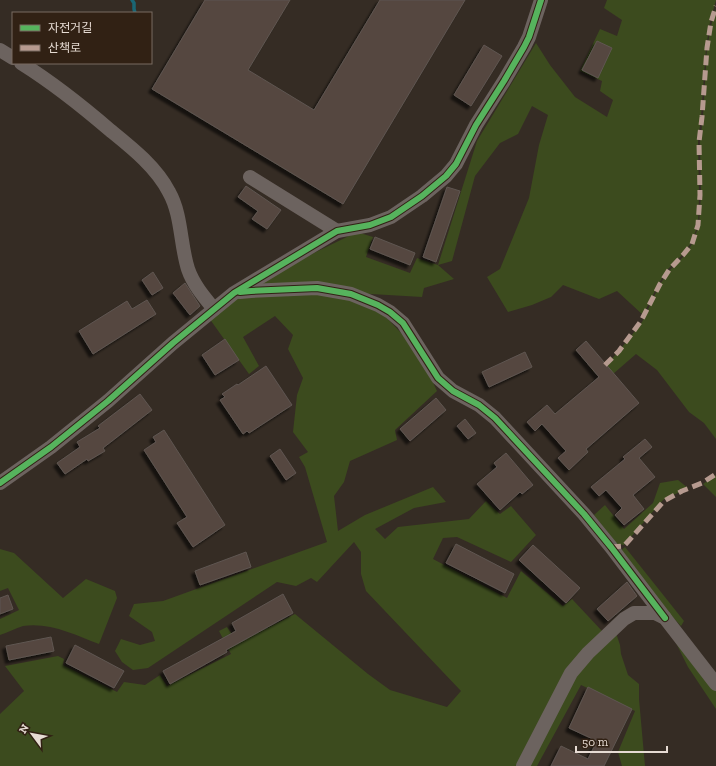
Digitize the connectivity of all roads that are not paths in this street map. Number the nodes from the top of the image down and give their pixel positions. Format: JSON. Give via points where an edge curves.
{"nodes":[{"id":1,"x":541,"y":0,"type":"edge"},
{"id":2,"x":0,"y":50,"type":"edge"},
{"id":3,"x":12,"y":57,"type":"edge"},
{"id":4,"x":23,"y":64,"type":"edge"},
{"id":5,"x":250,"y":177,"type":"dead end"},
{"id":6,"x":337,"y":231,"type":"junction"},
{"id":7,"x":234,"y":293,"type":"junction"},
{"id":8,"x":214,"y":309,"type":"junction"},
{"id":9,"x":0,"y":483,"type":"edge"},
{"id":10,"x":665,"y":618,"type":"junction"},
{"id":11,"x":716,"y":684,"type":"edge"},
{"id":12,"x":523,"y":766,"type":"edge"}],
"edges":[{"from":1,"to":6,"type":"street","via":[[529,37],[476,125],[456,164],[422,196],[391,217],[370,225]]},
{"from":2,"to":3,"type":"street"},
{"from":4,"to":8,"type":"street","via":[[82,106],[132,148],[161,178],[175,206],[192,280]]},
{"from":5,"to":6,"type":"street"},
{"from":6,"to":7,"type":"street"},
{"from":7,"to":8,"type":"street"},
{"from":7,"to":10,"type":"street","via":[[317,288],[334,290],[352,294],[390,312],[403,323],[438,378],[453,391],[479,405],[495,418],[584,514]]},
{"from":8,"to":9,"type":"street","via":[[108,401],[51,447]]},
{"from":10,"to":11,"type":"street"},
{"from":10,"to":12,"type":"street","via":[[655,613],[634,613],[624,619],[588,653],[570,673]]}]}
